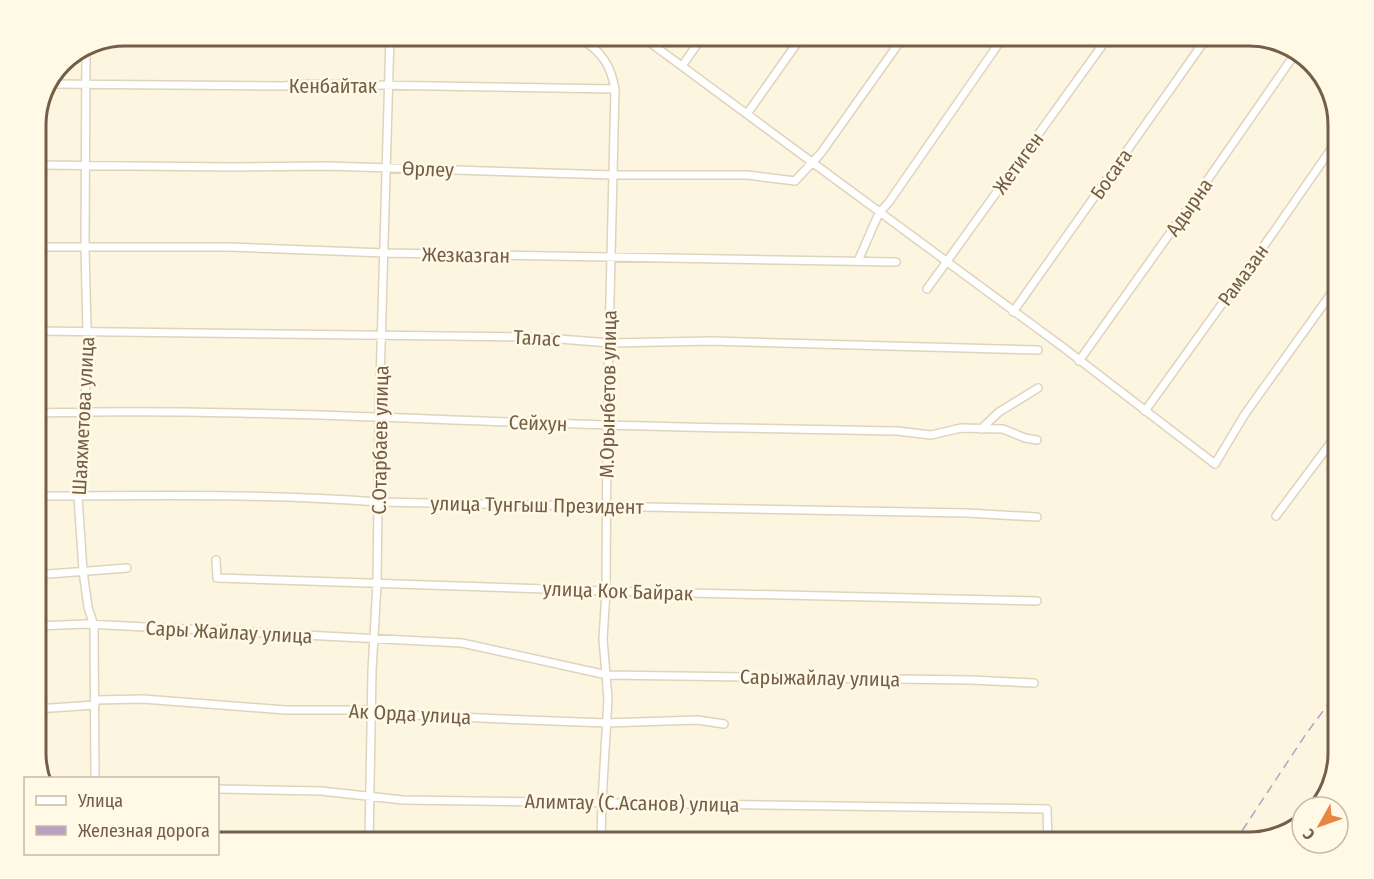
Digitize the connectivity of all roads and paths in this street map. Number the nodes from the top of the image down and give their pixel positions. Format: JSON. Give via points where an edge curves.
{"nodes":[{"id":1,"x":390,"y":46,"type":"edge"},
{"id":2,"x":593,"y":46,"type":"edge"},
{"id":3,"x":655,"y":46,"type":"edge"},
{"id":4,"x":696,"y":46,"type":"edge"},
{"id":5,"x":795,"y":46,"type":"edge"},
{"id":6,"x":897,"y":46,"type":"edge"},
{"id":7,"x":997,"y":46,"type":"edge"},
{"id":8,"x":1102,"y":46,"type":"edge"},
{"id":9,"x":1201,"y":46,"type":"edge"},
{"id":10,"x":86,"y":57,"type":"edge"},
{"id":11,"x":1292,"y":59,"type":"edge"},
{"id":12,"x":682,"y":66,"type":"junction"},
{"id":13,"x":58,"y":84,"type":"edge"},
{"id":14,"x":86,"y":86,"type":"junction"},
{"id":15,"x":389,"y":86,"type":"junction"},
{"id":16,"x":615,"y":89,"type":"junction"},
{"id":17,"x":747,"y":114,"type":"junction"},
{"id":18,"x":1328,"y":153,"type":"edge"},
{"id":19,"x":811,"y":162,"type":"junction"},
{"id":20,"x":47,"y":165,"type":"edge"},
{"id":21,"x":84,"y":166,"type":"junction"},
{"id":22,"x":387,"y":168,"type":"junction"},
{"id":23,"x":613,"y":175,"type":"junction"},
{"id":24,"x":879,"y":213,"type":"junction"},
{"id":25,"x":47,"y":247,"type":"edge"},
{"id":26,"x":85,"y":248,"type":"junction"},
{"id":27,"x":385,"y":253,"type":"junction"},
{"id":28,"x":611,"y":257,"type":"junction"},
{"id":29,"x":858,"y":261,"type":"junction"},
{"id":30,"x":896,"y":262,"type":"dead end"},
{"id":31,"x":946,"y":263,"type":"junction"},
{"id":32,"x":927,"y":289,"type":"dead end"},
{"id":33,"x":1328,"y":298,"type":"edge"},
{"id":34,"x":1013,"y":312,"type":"junction"},
{"id":35,"x":87,"y":330,"type":"junction"},
{"id":36,"x":47,"y":331,"type":"edge"},
{"id":37,"x":382,"y":336,"type":"junction"},
{"id":38,"x":610,"y":343,"type":"junction"},
{"id":39,"x":1038,"y":350,"type":"dead end"},
{"id":40,"x":1079,"y":361,"type":"junction"},
{"id":41,"x":1038,"y":388,"type":"dead end"},
{"id":42,"x":85,"y":411,"type":"junction"},
{"id":43,"x":1145,"y":411,"type":"junction"},
{"id":44,"x":47,"y":412,"type":"edge"},
{"id":45,"x":379,"y":416,"type":"junction"},
{"id":46,"x":607,"y":425,"type":"junction"},
{"id":47,"x":981,"y":429,"type":"junction"},
{"id":48,"x":1037,"y":440,"type":"dead end"},
{"id":49,"x":1328,"y":446,"type":"edge"},
{"id":50,"x":47,"y":496,"type":"edge"},
{"id":51,"x":78,"y":496,"type":"junction"},
{"id":52,"x":378,"y":502,"type":"junction"},
{"id":53,"x":606,"y":507,"type":"junction"},
{"id":54,"x":1276,"y":516,"type":"dead end"},
{"id":55,"x":1037,"y":517,"type":"dead end"},
{"id":56,"x":216,"y":560,"type":"dead end"},
{"id":57,"x":127,"y":568,"type":"dead end"},
{"id":58,"x":83,"y":572,"type":"junction"},
{"id":59,"x":47,"y":574,"type":"edge"},
{"id":60,"x":377,"y":584,"type":"junction"},
{"id":61,"x":606,"y":591,"type":"junction"},
{"id":62,"x":1037,"y":601,"type":"dead end"},
{"id":63,"x":47,"y":626,"type":"edge"},
{"id":64,"x":94,"y":626,"type":"junction"},
{"id":65,"x":375,"y":638,"type":"junction"},
{"id":66,"x":422,"y":640,"type":"joint"},
{"id":67,"x":607,"y":675,"type":"junction"},
{"id":68,"x":1034,"y":683,"type":"dead end"},
{"id":69,"x":95,"y":702,"type":"junction"},
{"id":70,"x":47,"y":708,"type":"edge"},
{"id":71,"x":372,"y":710,"type":"junction"},
{"id":72,"x":606,"y":723,"type":"junction"},
{"id":73,"x":724,"y":724,"type":"dead end"},
{"id":74,"x":95,"y":777,"type":"edge"},
{"id":75,"x":219,"y":789,"type":"edge"},
{"id":76,"x":370,"y":797,"type":"junction"},
{"id":77,"x":602,"y":802,"type":"junction"},
{"id":78,"x":369,"y":832,"type":"edge"},
{"id":79,"x":602,"y":832,"type":"edge"},
{"id":80,"x":1048,"y":832,"type":"edge"}],
"edges":[{"from":1,"to":15,"type":"street","name":"С.Отарбаев улица"},
{"from":2,"to":16,"type":"street","name":"М.Орынбетов улица","via":[[608,64]]},
{"from":3,"to":12,"type":"street"},
{"from":4,"to":12,"type":"street"},
{"from":5,"to":17,"type":"street"},
{"from":6,"to":19,"type":"street"},
{"from":7,"to":24,"type":"street"},
{"from":8,"to":31,"type":"street","name":"Жетиген"},
{"from":9,"to":34,"type":"street","name":"Босаға"},
{"from":10,"to":14,"type":"street","name":"Шаяхметова улица"},
{"from":11,"to":40,"type":"street","name":"Адырна"},
{"from":12,"to":17,"type":"street"},
{"from":13,"to":14,"type":"street","name":"Кенбайтак"},
{"from":14,"to":15,"type":"street","name":"Кенбайтак"},
{"from":14,"to":21,"type":"street","name":"Шаяхметова улица"},
{"from":15,"to":16,"type":"street","name":"Кенбайтак"},
{"from":15,"to":22,"type":"street","name":"С.Отарбаев улица"},
{"from":16,"to":23,"type":"street","name":"М.Орынбетов улица"},
{"from":17,"to":19,"type":"street"},
{"from":18,"to":43,"type":"street","name":"Рамазан"},
{"from":19,"to":23,"type":"street","name":"Өрлеу","via":[[795,181],[747,175]]},
{"from":19,"to":24,"type":"street"},
{"from":20,"to":21,"type":"street","name":"Өрлеу"},
{"from":21,"to":22,"type":"street","name":"Өрлеу"},
{"from":21,"to":26,"type":"street","name":"Шаяхметова улица"},
{"from":22,"to":23,"type":"street","name":"Өрлеу"},
{"from":22,"to":27,"type":"street","name":"С.Отарбаев улица"},
{"from":23,"to":28,"type":"street","name":"М.Орынбетов улица"},
{"from":24,"to":29,"type":"street"},
{"from":24,"to":31,"type":"street"},
{"from":25,"to":26,"type":"street","name":"Жезказган"},
{"from":26,"to":27,"type":"street","name":"Жезказган","via":[[230,247]]},
{"from":26,"to":35,"type":"street","name":"Шаяхметова улица"},
{"from":27,"to":28,"type":"street","name":"Жезказган"},
{"from":27,"to":37,"type":"street","name":"С.Отарбаев улица"},
{"from":28,"to":29,"type":"street","name":"Жезказган"},
{"from":28,"to":38,"type":"street","name":"М.Орынбетов улица"},
{"from":29,"to":30,"type":"street","name":"Жезказган"},
{"from":31,"to":32,"type":"street","name":"Жетиген"},
{"from":31,"to":34,"type":"street"},
{"from":33,"to":43,"type":"street","via":[[1245,414],[1215,464]]},
{"from":34,"to":40,"type":"street"},
{"from":35,"to":36,"type":"street","name":"Талас"},
{"from":35,"to":37,"type":"street","name":"Талас"},
{"from":35,"to":42,"type":"street","name":"Шаяхметова улица"},
{"from":37,"to":38,"type":"street","name":"Талас","via":[[534,336]]},
{"from":37,"to":45,"type":"street","name":"С.Отарбаев улица"},
{"from":38,"to":39,"type":"street","name":"Талас","via":[[711,341]]},
{"from":38,"to":46,"type":"street","name":"М.Орынбетов улица"},
{"from":40,"to":43,"type":"street"},
{"from":41,"to":47,"type":"street","via":[[999,412]]},
{"from":42,"to":44,"type":"street","name":"Сейхун"},
{"from":42,"to":45,"type":"street","name":"Сейхун"},
{"from":42,"to":51,"type":"street","name":"Шаяхметова улица"},
{"from":45,"to":46,"type":"street","name":"Сейхун"},
{"from":45,"to":52,"type":"street","name":"С.Отарбаев улица"},
{"from":46,"to":47,"type":"street","name":"Сейхун","via":[[931,435],[961,428]]},
{"from":46,"to":53,"type":"street","name":"М.Орынбетов улица"},
{"from":47,"to":48,"type":"street","name":"Сейхун","via":[[1003,429]]},
{"from":49,"to":54,"type":"street"},
{"from":50,"to":51,"type":"street","name":"улица Тунгыш Президент"},
{"from":51,"to":52,"type":"street","name":"улица Тунгыш Президент","via":[[208,495]]},
{"from":51,"to":58,"type":"street","name":"Шаяхметова улица"},
{"from":52,"to":53,"type":"street","name":"улица Тунгыш Президент"},
{"from":52,"to":60,"type":"street","name":"С.Отарбаев улица"},
{"from":53,"to":55,"type":"street","name":"улица Тунгыш Президент"},
{"from":53,"to":61,"type":"street","name":"М.Орынбетов улица"},
{"from":56,"to":60,"type":"street","name":"улица Кок Байрак","via":[[217,578]]},
{"from":57,"to":58,"type":"street"},
{"from":58,"to":59,"type":"street"},
{"from":58,"to":64,"type":"street","name":"Шаяхметова улица"},
{"from":60,"to":61,"type":"street","name":"улица Кок Байрак"},
{"from":60,"to":65,"type":"street","name":"С.Отарбаев улица"},
{"from":61,"to":62,"type":"street","name":"улица Кок Байрак"},
{"from":61,"to":67,"type":"street","name":"М.Орынбетов улица","via":[[603,639]]},
{"from":63,"to":64,"type":"street","name":"Сары Жайлау улица"},
{"from":64,"to":65,"type":"street","name":"Сары Жайлау улица"},
{"from":64,"to":69,"type":"street","name":"Шаяхметова улица"},
{"from":65,"to":66,"type":"street","name":"Сары Жайлау улица"},
{"from":65,"to":71,"type":"street","name":"С.Отарбаев улица"},
{"from":66,"to":67,"type":"street","name":"Сарыжайлау улица","via":[[490,648]]},
{"from":67,"to":68,"type":"street","name":"Сарыжайлау улица"},
{"from":67,"to":72,"type":"street","name":"М.Орынбетов улица"},
{"from":69,"to":70,"type":"street","name":"Ак Орда улица"},
{"from":69,"to":71,"type":"street","name":"Ак Орда улица","via":[[143,699],[285,710]]},
{"from":69,"to":74,"type":"street","name":"Шаяхметова улица"},
{"from":71,"to":72,"type":"street","name":"Ак Орда улица","via":[[425,716]]},
{"from":71,"to":76,"type":"street","name":"С.Отарбаев улица"},
{"from":72,"to":73,"type":"street","name":"Ак Орда улица","via":[[697,720]]},
{"from":72,"to":77,"type":"street","name":"М.Орынбетов улица"},
{"from":75,"to":76,"type":"street","name":"Алимтау (С.Асанов) улица","via":[[321,791]]},
{"from":76,"to":77,"type":"street","name":"Алимтау (С.Асанов) улица"},
{"from":76,"to":78,"type":"street","name":"С.Отарбаев улица"},
{"from":77,"to":79,"type":"street","name":"М.Орынбетов улица"},
{"from":77,"to":80,"type":"street","name":"Алимтау (С.Асанов) улица","via":[[1047,809]]}]}
